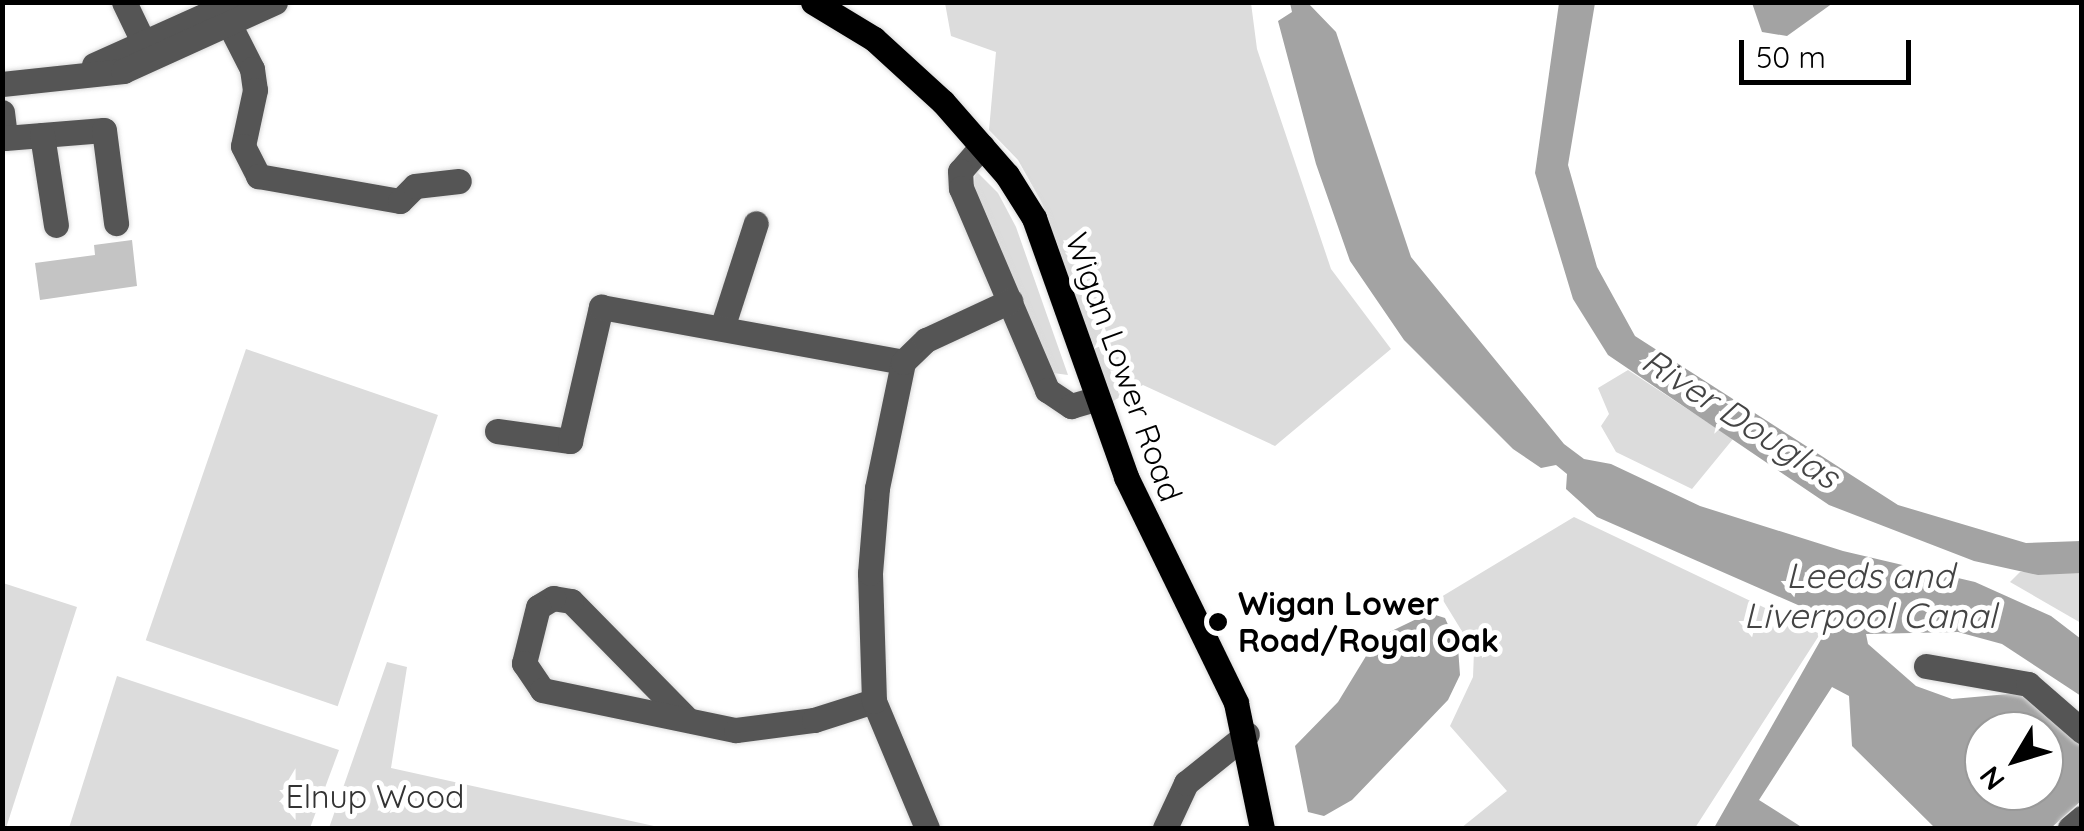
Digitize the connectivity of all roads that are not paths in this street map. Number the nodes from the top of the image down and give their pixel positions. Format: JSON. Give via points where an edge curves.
{"nodes":[{"id":1,"x":124,"y":2,"type":"edge"},
{"id":2,"x":275,"y":2,"type":"edge"},
{"id":3,"x":813,"y":2,"type":"edge"},
{"id":4,"x":229,"y":13,"type":"edge"},
{"id":5,"x":148,"y":54,"type":"junction"},
{"id":6,"x":2,"y":84,"type":"edge"},
{"id":7,"x":3,"y":129,"type":"edge"},
{"id":8,"x":42,"y":135,"type":"junction"},
{"id":9,"x":982,"y":146,"type":"junction"},
{"id":10,"x":458,"y":181,"type":"dead end"},
{"id":11,"x":116,"y":223,"type":"dead end"},
{"id":12,"x":756,"y":223,"type":"dead end"},
{"id":13,"x":56,"y":225,"type":"dead end"},
{"id":14,"x":1010,"y":301,"type":"junction"},
{"id":15,"x":722,"y":328,"type":"junction"},
{"id":16,"x":903,"y":362,"type":"junction"},
{"id":17,"x":1096,"y":400,"type":"junction"},
{"id":18,"x":497,"y":431,"type":"dead end"},
{"id":19,"x":1926,"y":666,"type":"dead end"},
{"id":20,"x":874,"y":702,"type":"junction"},
{"id":21,"x":687,"y":719,"type":"junction"},
{"id":22,"x":2082,"y":731,"type":"edge"},
{"id":23,"x":1246,"y":734,"type":"junction"},
{"id":24,"x":2082,"y":818,"type":"edge"},
{"id":25,"x":927,"y":828,"type":"edge"},
{"id":26,"x":1165,"y":828,"type":"edge"},
{"id":27,"x":1262,"y":828,"type":"edge"},
{"id":28,"x":2070,"y":828,"type":"edge"}],
"edges":[{"from":1,"to":5,"type":"street"},
{"from":2,"to":4,"type":"street"},
{"from":3,"to":9,"type":"main road","name":"Wigan Lower Road","via":[[874,39]]},
{"from":4,"to":5,"type":"street"},
{"from":4,"to":10,"type":"street","via":[[253,80],[243,146],[249,168],[268,182],[370,205],[400,201],[414,186]]},
{"from":5,"to":6,"type":"street"},
{"from":7,"to":8,"type":"street"},
{"from":8,"to":11,"type":"street","via":[[104,130]]},
{"from":8,"to":13,"type":"street"},
{"from":9,"to":14,"type":"street","via":[[960,179]]},
{"from":9,"to":17,"type":"main road","name":"Wigan Lower Road","via":[[1034,218]]},
{"from":12,"to":15,"type":"street"},
{"from":14,"to":16,"type":"street","via":[[935,335]]},
{"from":14,"to":17,"type":"street","via":[[1053,399],[1072,406]]},
{"from":15,"to":16,"type":"street"},
{"from":15,"to":18,"type":"street","via":[[601,306],[570,441]]},
{"from":16,"to":20,"type":"street","via":[[876,505]]},
{"from":17,"to":23,"type":"main road","name":"Wigan Lower Road"},
{"from":19,"to":22,"type":"street","via":[[2028,684]]},
{"from":20,"to":21,"type":"street","via":[[764,729]]},
{"from":20,"to":25,"type":"street"},
{"from":21,"to":21,"type":"street","via":[[535,686],[524,664],[538,606],[554,598],[570,601]]},
{"from":23,"to":26,"type":"street","via":[[1186,784]]},
{"from":23,"to":27,"type":"main road","name":"Wigan Lower Road"},
{"from":24,"to":28,"type":"street"}]}
